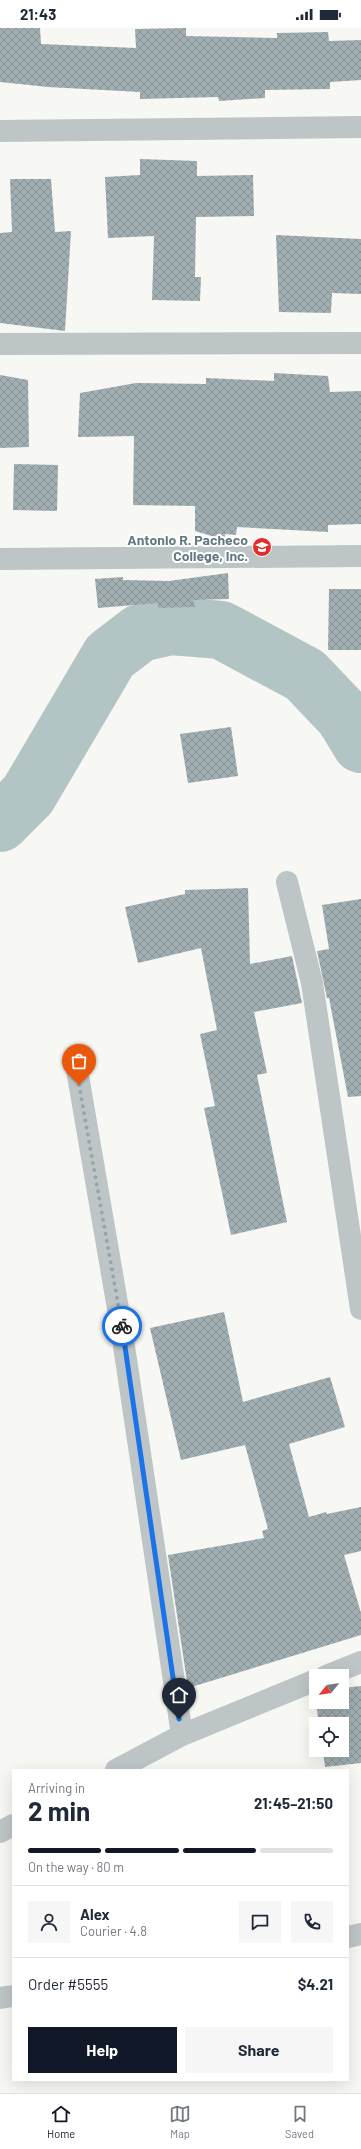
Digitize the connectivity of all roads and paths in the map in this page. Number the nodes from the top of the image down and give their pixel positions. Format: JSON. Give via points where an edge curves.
{"nodes":[{"id":1,"x":361,"y":127,"type":"edge"},
{"id":2,"x":0,"y":131,"type":"edge"},
{"id":3,"x":361,"y":343,"type":"edge"},
{"id":4,"x":0,"y":344,"type":"edge"},
{"id":5,"x":361,"y":556,"type":"edge"},
{"id":6,"x":0,"y":559,"type":"edge"},
{"id":7,"x":287,"y":882,"type":"dead end"},
{"id":8,"x":77,"y":1070,"type":"dead end"},
{"id":9,"x":361,"y":1309,"type":"edge"},
{"id":10,"x":361,"y":1662,"type":"edge"},
{"id":11,"x":344,"y":1669,"type":"edge"},
{"id":12,"x":309,"y":1683,"type":"edge"},
{"id":13,"x":182,"y":1735,"type":"junction"},
{"id":14,"x":118,"y":1769,"type":"edge"},
{"id":15,"x":12,"y":1826,"type":"edge"},
{"id":16,"x":0,"y":1832,"type":"edge"},
{"id":17,"x":361,"y":1934,"type":"edge"},
{"id":18,"x":349,"y":1936,"type":"edge"},
{"id":19,"x":12,"y":1996,"type":"edge"},
{"id":20,"x":0,"y":1998,"type":"edge"}],
"edges":[{"from":1,"to":2,"type":"street"},
{"from":3,"to":4,"type":"street"},
{"from":5,"to":6,"type":"street"},
{"from":7,"to":9,"type":"street","via":[[312,983]]},
{"from":8,"to":13,"type":"street","via":[[121,1326]]},
{"from":10,"to":11,"type":"street"},
{"from":12,"to":13,"type":"street"},
{"from":13,"to":14,"type":"street"},
{"from":15,"to":16,"type":"street"},
{"from":17,"to":18,"type":"street"},
{"from":19,"to":20,"type":"street"}]}
